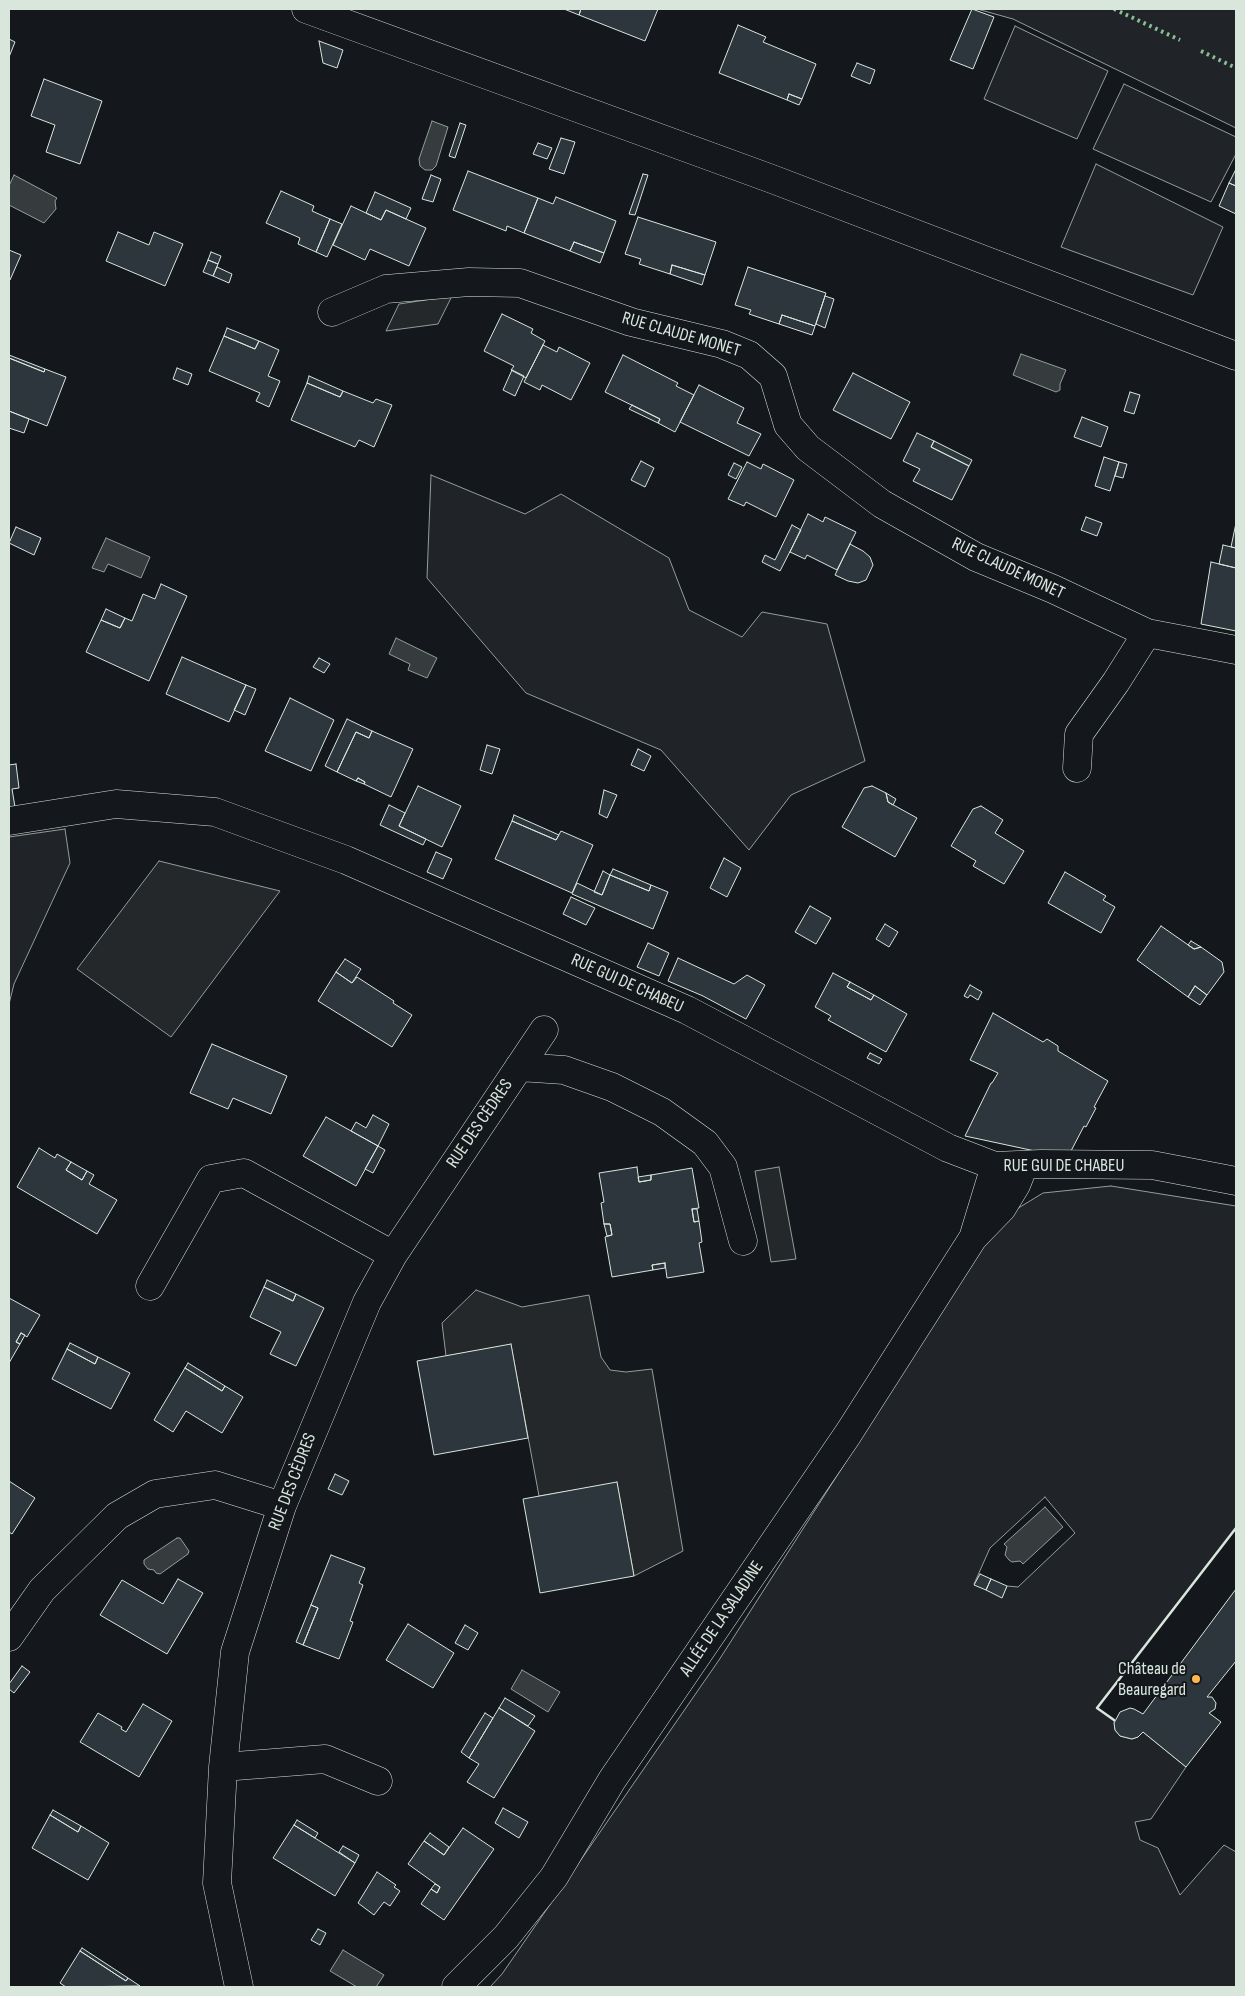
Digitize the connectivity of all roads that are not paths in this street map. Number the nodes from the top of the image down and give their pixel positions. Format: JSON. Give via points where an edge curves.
{"nodes":[{"id":1,"x":306,"y":9,"type":"edge"},
{"id":2,"x":332,"y":312,"type":"dead end"},
{"id":3,"x":1236,"y":356,"type":"edge"},
{"id":4,"x":1146,"y":633,"type":"junction"},
{"id":5,"x":1236,"y":650,"type":"edge"},
{"id":6,"x":1077,"y":768,"type":"dead end"},
{"id":7,"x":9,"y":821,"type":"edge"},
{"id":8,"x":544,"y":1030,"type":"dead end"},
{"id":9,"x":519,"y":1067,"type":"junction"},
{"id":10,"x":1024,"y":1165,"type":"junction"},
{"id":11,"x":994,"y":1166,"type":"junction"},
{"id":12,"x":1236,"y":1181,"type":"edge"},
{"id":13,"x":973,"y":1238,"type":"junction"},
{"id":14,"x":743,"y":1241,"type":"dead end"},
{"id":15,"x":393,"y":1254,"type":"junction"},
{"id":16,"x":150,"y":1286,"type":"dead end"},
{"id":17,"x":282,"y":1506,"type":"junction"},
{"id":18,"x":9,"y":1637,"type":"edge"},
{"id":19,"x":223,"y":1767,"type":"junction"},
{"id":20,"x":378,"y":1781,"type":"dead end"},
{"id":21,"x":239,"y":1987,"type":"edge"},
{"id":22,"x":456,"y":1987,"type":"edge"}],
"edges":[{"from":1,"to":3,"type":"street","via":[[772,179]]},
{"from":2,"to":4,"type":"street","name":"RUE CLAUDE MONET","via":[[386,289],[469,282],[520,283],[631,322],[722,344],[749,355],[773,376],[788,424],[808,448],[882,504],[976,558],[1053,589]]},
{"from":4,"to":5,"type":"street","name":"RUE CLAUDE MONET"},
{"from":4,"to":6,"type":"street","via":[[1079,734]]},
{"from":7,"to":11,"type":"street","name":"RUE GUI DE CHABEU","via":[[116,804],[215,812],[346,860],[687,1010],[948,1148]]},
{"from":8,"to":9,"type":"street","name":"RUE DES CÈDRES"},
{"from":9,"to":14,"type":"street","via":[[564,1070],[612,1087],[662,1112],[705,1143],[722,1166]]},
{"from":9,"to":15,"type":"street","name":"RUE DES CÈDRES"},
{"from":10,"to":11,"type":"street","name":"RUE GUI DE CHABEU"},
{"from":10,"to":12,"type":"street","name":"RUE GUI DE CHABEU","via":[[1152,1166]]},
{"from":10,"to":13,"type":"street","name":"ALLÉE DE LA SALADINE","via":[[1002,1208]]},
{"from":11,"to":13,"type":"street","name":"ALLÉE DE LA SALADINE"},
{"from":13,"to":22,"type":"street","name":"ALLÉE DE LA SALADINE","via":[[848,1434],[612,1780],[554,1878],[506,1937]]},
{"from":15,"to":16,"type":"street","via":[[244,1173],[211,1179]]},
{"from":15,"to":17,"type":"street","name":"RUE DES CÈDRES","via":[[367,1302]]},
{"from":17,"to":18,"type":"street","via":[[215,1485],[155,1494],[113,1520],[42,1590]]},
{"from":17,"to":19,"type":"street","name":"RUE DES CÈDRES","via":[[235,1652]]},
{"from":19,"to":20,"type":"street","via":[[325,1759]]},
{"from":19,"to":21,"type":"street","name":"RUE DES CÈDRES","via":[[216,1883]]}]}
